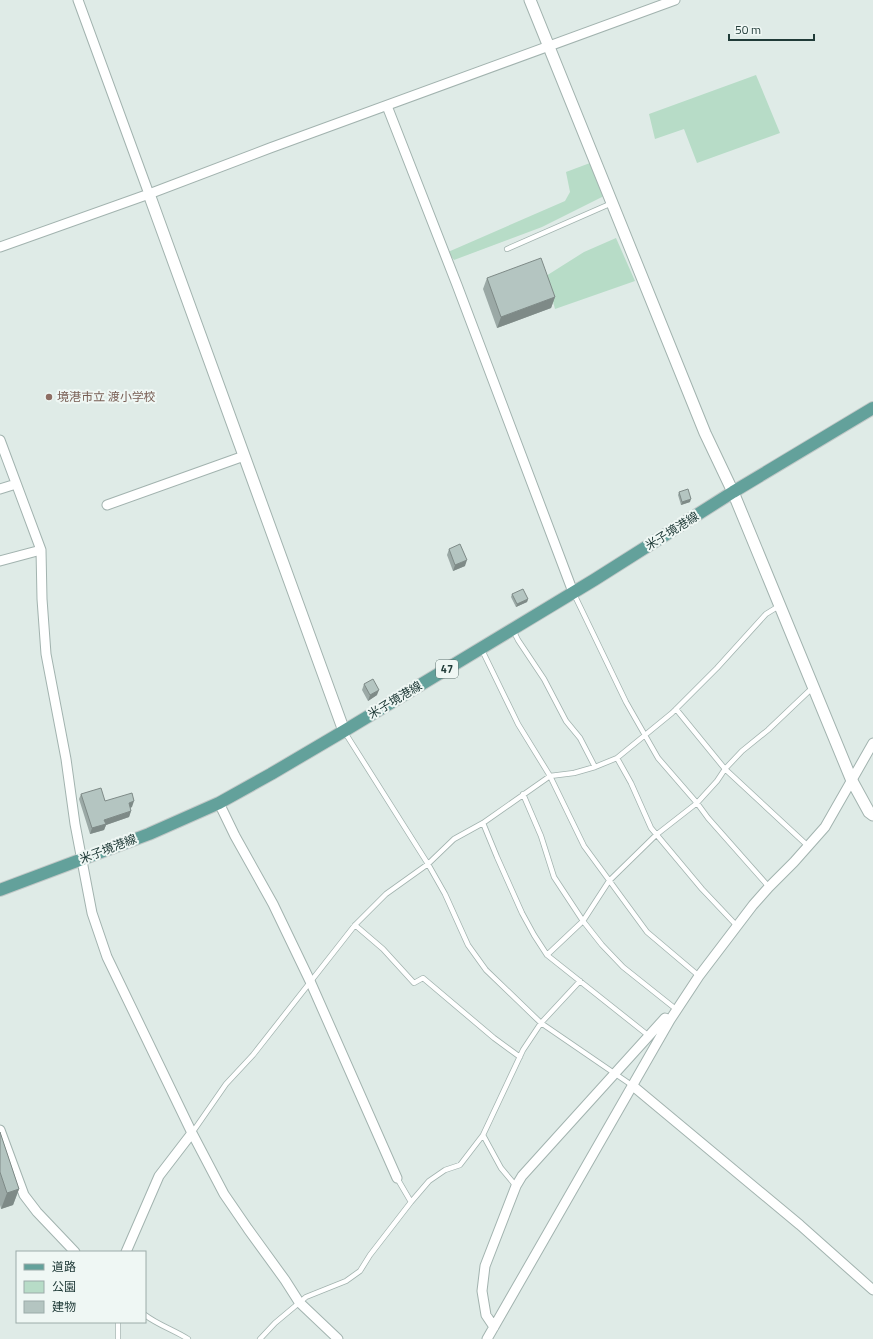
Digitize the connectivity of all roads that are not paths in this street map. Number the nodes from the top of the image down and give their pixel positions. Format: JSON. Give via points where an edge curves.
{"nodes":[{"id":1,"x":78,"y":0,"type":"edge"},
{"id":2,"x":530,"y":0,"type":"edge"},
{"id":3,"x":674,"y":0,"type":"edge"},
{"id":4,"x":549,"y":47,"type":"junction"},
{"id":5,"x":388,"y":106,"type":"junction"},
{"id":6,"x":149,"y":194,"type":"junction"},
{"id":7,"x":612,"y":203,"type":"junction"},
{"id":8,"x":0,"y":248,"type":"edge"},
{"id":9,"x":507,"y":249,"type":"dead end"},
{"id":10,"x":873,"y":408,"type":"edge"},
{"id":11,"x":0,"y":440,"type":"edge"},
{"id":12,"x":244,"y":456,"type":"junction"},
{"id":13,"x":16,"y":484,"type":"junction"},
{"id":14,"x":0,"y":489,"type":"edge"},
{"id":15,"x":733,"y":492,"type":"junction"},
{"id":16,"x":107,"y":505,"type":"dead end"},
{"id":17,"x":41,"y":550,"type":"junction"},
{"id":18,"x":0,"y":562,"type":"edge"},
{"id":19,"x":573,"y":592,"type":"junction"},
{"id":20,"x":780,"y":604,"type":"junction"},
{"id":21,"x":512,"y":629,"type":"junction"},
{"id":22,"x":481,"y":648,"type":"junction"},
{"id":23,"x":815,"y":688,"type":"junction"},
{"id":24,"x":676,"y":709,"type":"junction"},
{"id":25,"x":344,"y":731,"type":"junction"},
{"id":26,"x":645,"y":735,"type":"junction"},
{"id":27,"x":873,"y":743,"type":"edge"},
{"id":28,"x":617,"y":758,"type":"junction"},
{"id":29,"x":595,"y":767,"type":"junction"},
{"id":30,"x":725,"y":769,"type":"junction"},
{"id":31,"x":550,"y":776,"type":"junction"},
{"id":32,"x":852,"y":781,"type":"junction"},
{"id":33,"x":523,"y":794,"type":"junction"},
{"id":34,"x":219,"y":803,"type":"junction"},
{"id":35,"x":697,"y":803,"type":"junction"},
{"id":36,"x":873,"y":815,"type":"edge"},
{"id":37,"x":484,"y":823,"type":"junction"},
{"id":38,"x":656,"y":835,"type":"junction"},
{"id":39,"x":808,"y":846,"type":"junction"},
{"id":40,"x":82,"y":860,"type":"junction"},
{"id":41,"x":428,"y":864,"type":"junction"},
{"id":42,"x":609,"y":881,"type":"junction"},
{"id":43,"x":769,"y":887,"type":"junction"},
{"id":44,"x":0,"y":890,"type":"edge"},
{"id":45,"x":583,"y":921,"type":"junction"},
{"id":46,"x":355,"y":925,"type":"junction"},
{"id":47,"x":737,"y":926,"type":"junction"},
{"id":48,"x":547,"y":955,"type":"junction"},
{"id":49,"x":699,"y":976,"type":"junction"},
{"id":50,"x":310,"y":981,"type":"junction"},
{"id":51,"x":580,"y":981,"type":"junction"},
{"id":52,"x":677,"y":1010,"type":"junction"},
{"id":53,"x":670,"y":1020,"type":"junction"},
{"id":54,"x":541,"y":1023,"type":"junction"},
{"id":55,"x":649,"y":1036,"type":"junction"},
{"id":56,"x":520,"y":1057,"type":"junction"},
{"id":57,"x":615,"y":1074,"type":"junction"},
{"id":58,"x":633,"y":1086,"type":"junction"},
{"id":59,"x":0,"y":1130,"type":"edge"},
{"id":60,"x":192,"y":1133,"type":"junction"},
{"id":61,"x":483,"y":1135,"type":"junction"},
{"id":62,"x":397,"y":1178,"type":"joint"},
{"id":63,"x":516,"y":1186,"type":"junction"},
{"id":64,"x":411,"y":1202,"type":"junction"},
{"id":65,"x":74,"y":1251,"type":"edge"},
{"id":66,"x":126,"y":1251,"type":"edge"},
{"id":67,"x":873,"y":1290,"type":"edge"},
{"id":68,"x":299,"y":1302,"type":"junction"},
{"id":69,"x":146,"y":1316,"type":"edge"},
{"id":70,"x":118,"y":1323,"type":"edge"},
{"id":71,"x":494,"y":1327,"type":"junction"},
{"id":72,"x":332,"y":1337,"type":"edge"},
{"id":73,"x":118,"y":1339,"type":"edge"},
{"id":74,"x":188,"y":1339,"type":"edge"},
{"id":75,"x":260,"y":1339,"type":"edge"},
{"id":76,"x":487,"y":1339,"type":"edge"}],
"edges":[{"from":1,"to":6,"type":"street"},
{"from":2,"to":4,"type":"street"},
{"from":3,"to":4,"type":"street"},
{"from":4,"to":5,"type":"street"},
{"from":4,"to":7,"type":"street"},
{"from":5,"to":6,"type":"street"},
{"from":5,"to":19,"type":"street"},
{"from":6,"to":8,"type":"street"},
{"from":6,"to":12,"type":"street"},
{"from":7,"to":9,"type":"lane"},
{"from":7,"to":15,"type":"street","via":[[705,433]]},
{"from":10,"to":15,"type":"main road","name":"米子境港線","number":"47"},
{"from":11,"to":13,"type":"street"},
{"from":12,"to":16,"type":"street"},
{"from":12,"to":25,"type":"street"},
{"from":13,"to":14,"type":"street"},
{"from":13,"to":17,"type":"street"},
{"from":15,"to":19,"type":"main road","name":"米子境港線","number":"47"},
{"from":15,"to":20,"type":"street"},
{"from":17,"to":18,"type":"street"},
{"from":17,"to":40,"type":"street","via":[[46,654]]},
{"from":19,"to":21,"type":"main road","name":"米子境港線","number":"47"},
{"from":19,"to":26,"type":"lane","via":[[626,702]]},
{"from":20,"to":23,"type":"street"},
{"from":20,"to":24,"type":"lane","via":[[766,614]]},
{"from":21,"to":22,"type":"main road","name":"米子境港線","number":"47"},
{"from":21,"to":29,"type":"lane","via":[[544,679],[566,721],[580,738]]},
{"from":22,"to":25,"type":"main road","name":"米子境港線","number":"47"},
{"from":22,"to":31,"type":"lane","via":[[518,724]]},
{"from":23,"to":30,"type":"lane","via":[[742,751]]},
{"from":23,"to":32,"type":"street"},
{"from":24,"to":26,"type":"lane"},
{"from":24,"to":30,"type":"lane"},
{"from":25,"to":34,"type":"main road","name":"米子境港線","number":"47"},
{"from":25,"to":41,"type":"lane"},
{"from":26,"to":28,"type":"lane"},
{"from":26,"to":35,"type":"lane","via":[[658,758]]},
{"from":27,"to":32,"type":"street"},
{"from":28,"to":29,"type":"lane"},
{"from":28,"to":38,"type":"lane"},
{"from":29,"to":31,"type":"lane"},
{"from":30,"to":35,"type":"lane"},
{"from":30,"to":39,"type":"lane"},
{"from":31,"to":33,"type":"lane"},
{"from":31,"to":42,"type":"lane","via":[[584,846]]},
{"from":32,"to":36,"type":"street"},
{"from":32,"to":39,"type":"street","via":[[824,827]]},
{"from":33,"to":37,"type":"lane"},
{"from":33,"to":45,"type":"lane","via":[[541,836],[554,878]]},
{"from":34,"to":40,"type":"main road","name":"米子境港線","number":"47"},
{"from":34,"to":50,"type":"street","via":[[273,904]]},
{"from":35,"to":38,"type":"lane"},
{"from":35,"to":43,"type":"lane"},
{"from":37,"to":41,"type":"lane","via":[[454,839]]},
{"from":37,"to":48,"type":"lane","via":[[522,913]]},
{"from":38,"to":42,"type":"lane"},
{"from":38,"to":47,"type":"lane"},
{"from":39,"to":43,"type":"street"},
{"from":40,"to":44,"type":"main road","name":"米子境港線","number":"47"},
{"from":40,"to":60,"type":"street","via":[[92,913],[107,957]]},
{"from":41,"to":46,"type":"lane","via":[[386,894]]},
{"from":41,"to":54,"type":"lane","via":[[468,945],[486,970]]},
{"from":42,"to":45,"type":"lane"},
{"from":42,"to":49,"type":"lane","via":[[647,932]]},
{"from":43,"to":47,"type":"street"},
{"from":45,"to":48,"type":"lane"},
{"from":45,"to":52,"type":"lane","via":[[623,967]]},
{"from":46,"to":50,"type":"lane"},
{"from":46,"to":56,"type":"lane","via":[[383,949],[414,983],[423,978]]},
{"from":47,"to":49,"type":"street"},
{"from":48,"to":51,"type":"lane"},
{"from":49,"to":52,"type":"street"},
{"from":50,"to":60,"type":"lane","via":[[253,1055],[226,1084]]},
{"from":50,"to":62,"type":"street"},
{"from":51,"to":54,"type":"lane"},
{"from":51,"to":55,"type":"lane"},
{"from":52,"to":53,"type":"street"},
{"from":53,"to":55,"type":"street","via":[[665,1018]]},
{"from":53,"to":58,"type":"street"},
{"from":54,"to":56,"type":"lane"},
{"from":54,"to":57,"type":"lane"},
{"from":55,"to":57,"type":"street"},
{"from":56,"to":61,"type":"lane"},
{"from":57,"to":58,"type":"lane"},
{"from":57,"to":63,"type":"street","via":[[531,1166]]},
{"from":58,"to":67,"type":"street","via":[[800,1224]]},
{"from":58,"to":71,"type":"street"},
{"from":59,"to":65,"type":"street","via":[[24,1195]]},
{"from":60,"to":66,"type":"street","via":[[159,1176]]},
{"from":60,"to":68,"type":"street","via":[[224,1194]]},
{"from":61,"to":63,"type":"lane","via":[[501,1168]]},
{"from":61,"to":64,"type":"lane","via":[[460,1165],[445,1170],[430,1181]]},
{"from":62,"to":64,"type":"lane"},
{"from":63,"to":71,"type":"street","via":[[485,1266],[482,1291],[486,1314]]},
{"from":64,"to":68,"type":"lane","via":[[360,1271],[346,1281]]},
{"from":68,"to":72,"type":"street"},
{"from":68,"to":75,"type":"lane"},
{"from":69,"to":74,"type":"lane"},
{"from":70,"to":73,"type":"lane"},
{"from":71,"to":76,"type":"street"}]}
